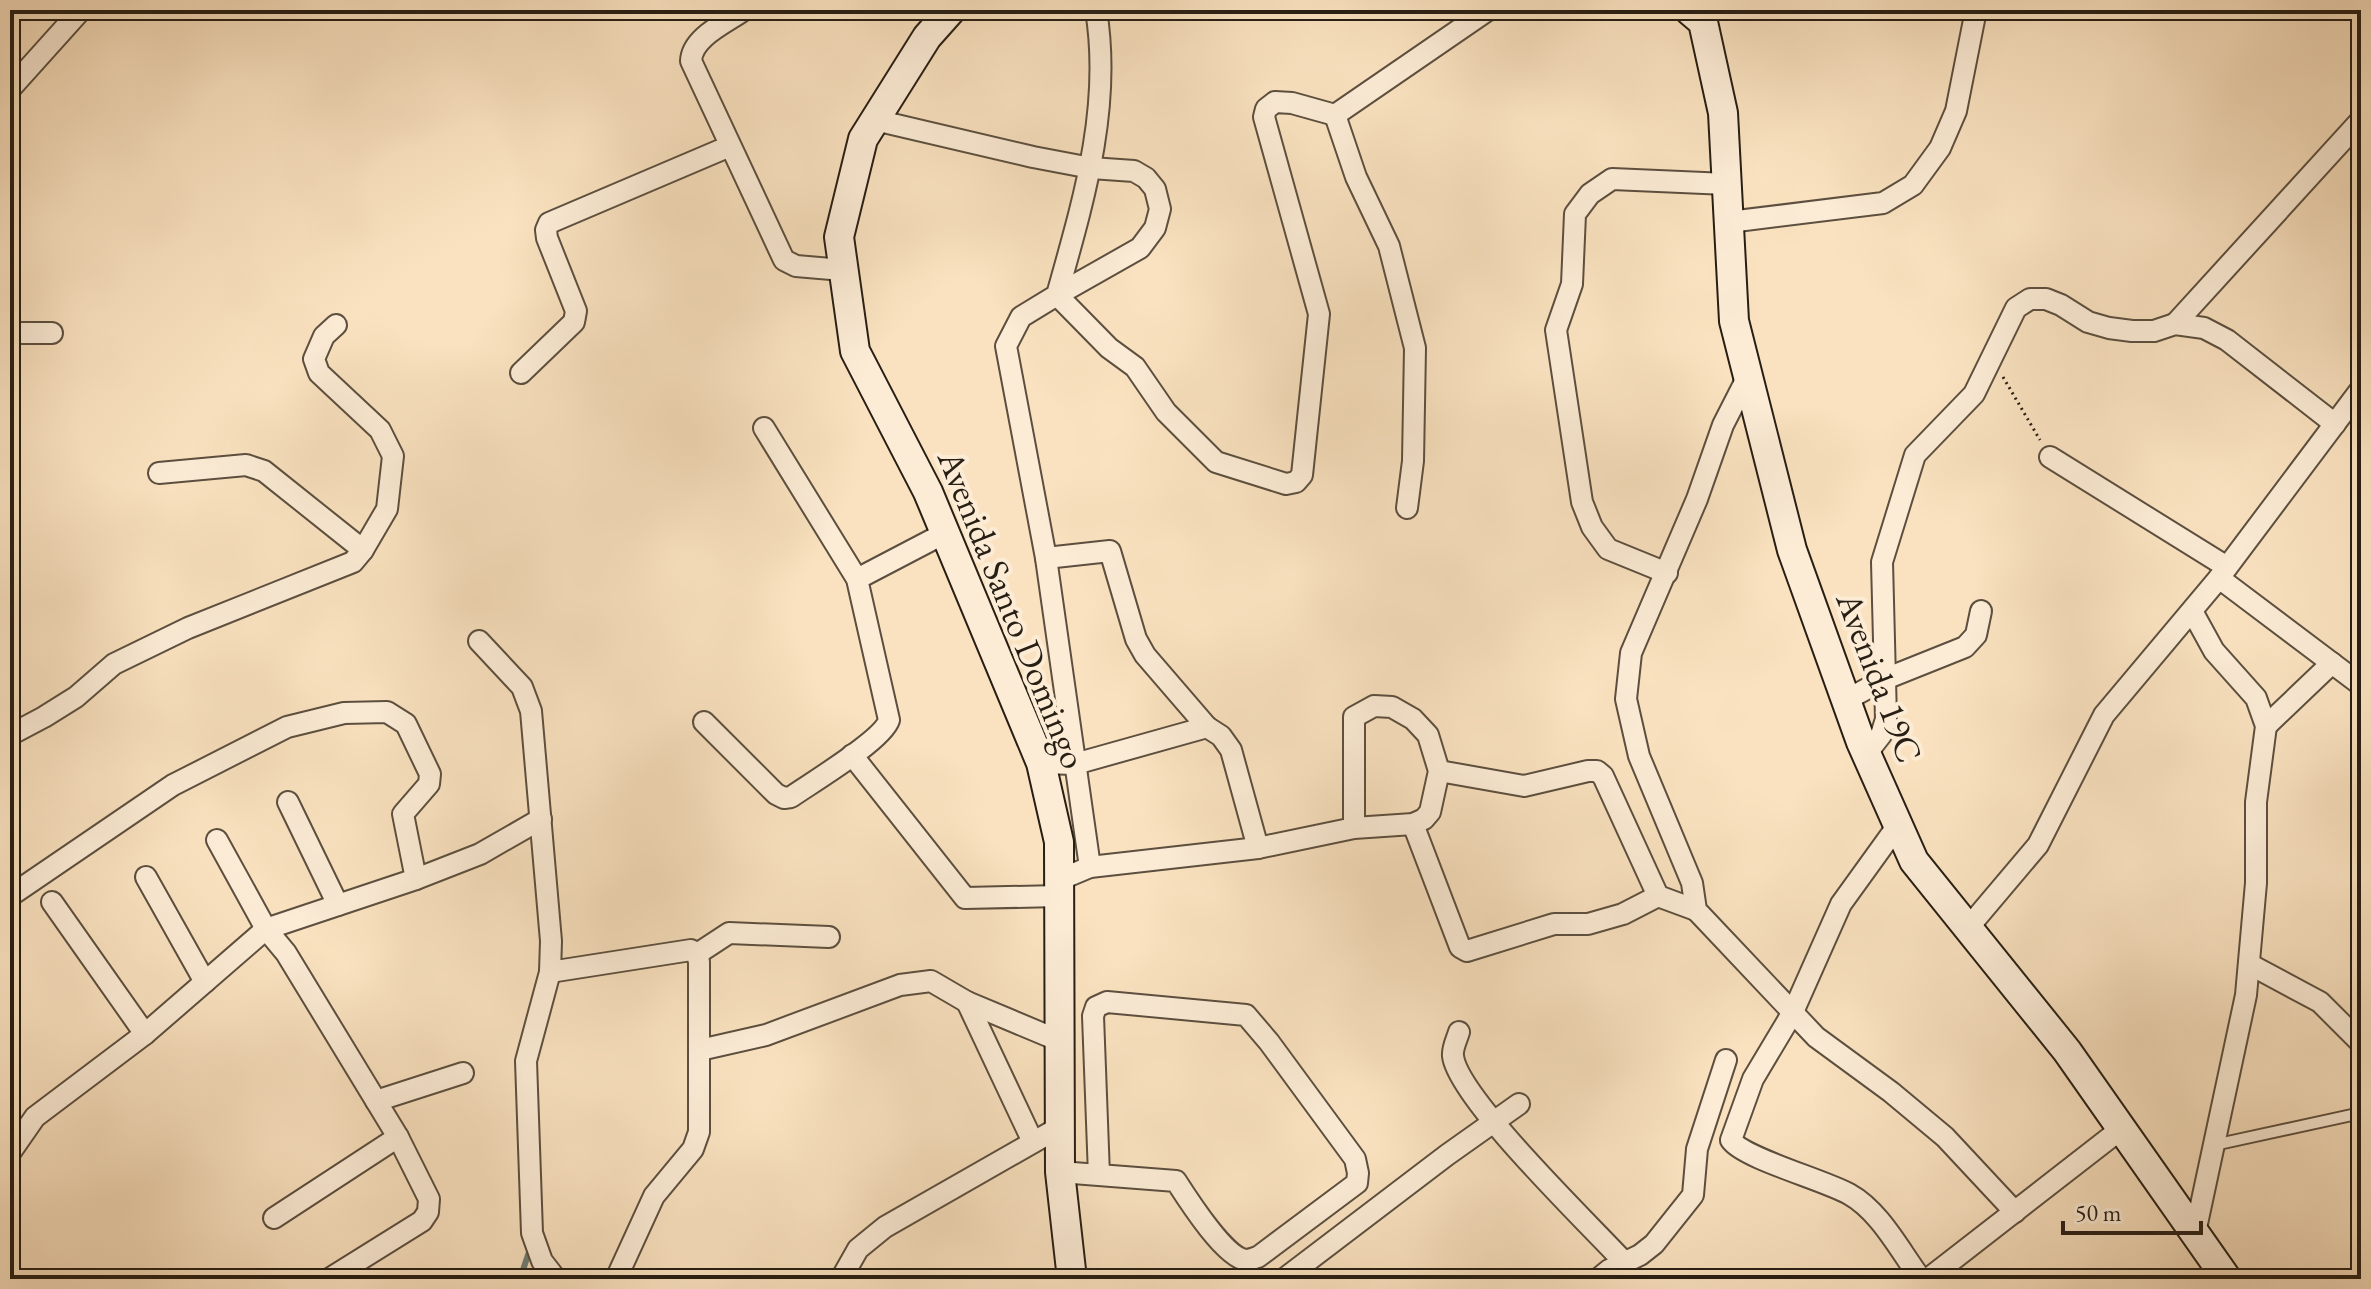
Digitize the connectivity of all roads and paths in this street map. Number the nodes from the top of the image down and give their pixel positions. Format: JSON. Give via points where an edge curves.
{"nodes":[{"id":1,"x":81,"y":10,"type":"edge"},
{"id":2,"x":744,"y":10,"type":"edge"},
{"id":3,"x":951,"y":10,"type":"edge"},
{"id":4,"x":1096,"y":10,"type":"edge"},
{"id":5,"x":1488,"y":10,"type":"edge"},
{"id":6,"x":1976,"y":10,"type":"edge"},
{"id":7,"x":1701,"y":14,"type":"edge"},
{"id":8,"x":10,"y":89,"type":"edge"},
{"id":9,"x":1335,"y":115,"type":"junction"},
{"id":10,"x":875,"y":120,"type":"junction"},
{"id":11,"x":2361,"y":120,"type":"edge"},
{"id":12,"x":730,"y":146,"type":"junction"},
{"id":13,"x":1091,"y":168,"type":"junction"},
{"id":14,"x":1727,"y":184,"type":"junction"},
{"id":15,"x":1729,"y":222,"type":"junction"},
{"id":16,"x":843,"y":270,"type":"junction"},
{"id":17,"x":1057,"y":295,"type":"junction"},
{"id":18,"x":2175,"y":324,"type":"junction"},
{"id":19,"x":336,"y":325,"type":"dead end"},
{"id":20,"x":10,"y":333,"type":"edge"},
{"id":21,"x":52,"y":333,"type":"dead end"},
{"id":22,"x":1993,"y":359,"type":"junction"},
{"id":23,"x":521,"y":373,"type":"dead end"},
{"id":24,"x":1748,"y":376,"type":"junction"},
{"id":25,"x":2361,"y":389,"type":"edge"},
{"id":26,"x":2335,"y":424,"type":"junction"},
{"id":27,"x":764,"y":428,"type":"dead end"},
{"id":28,"x":2050,"y":457,"type":"joint"},
{"id":29,"x":159,"y":473,"type":"dead end"},
{"id":30,"x":1407,"y":508,"type":"dead end"},
{"id":31,"x":945,"y":533,"type":"junction"},
{"id":32,"x":363,"y":550,"type":"junction"},
{"id":33,"x":1046,"y":558,"type":"junction"},
{"id":34,"x":1667,"y":573,"type":"junction"},
{"id":35,"x":2223,"y":573,"type":"junction"},
{"id":36,"x":857,"y":579,"type":"junction"},
{"id":37,"x":1981,"y":611,"type":"dead end"},
{"id":38,"x":2192,"y":611,"type":"junction"},
{"id":39,"x":479,"y":641,"type":"dead end"},
{"id":40,"x":2332,"y":663,"type":"junction"},
{"id":41,"x":1885,"y":679,"type":"junction"},
{"id":42,"x":2361,"y":685,"type":"edge"},
{"id":43,"x":1846,"y":700,"type":"junction"},
{"id":44,"x":704,"y":722,"type":"dead end"},
{"id":45,"x":2266,"y":726,"type":"junction"},
{"id":46,"x":1207,"y":727,"type":"junction"},
{"id":47,"x":10,"y":735,"type":"edge"},
{"id":48,"x":1867,"y":753,"type":"junction"},
{"id":49,"x":852,"y":755,"type":"junction"},
{"id":50,"x":1041,"y":763,"type":"junction"},
{"id":51,"x":1075,"y":764,"type":"junction"},
{"id":52,"x":1439,"y":771,"type":"junction"},
{"id":53,"x":288,"y":802,"type":"dead end"},
{"id":54,"x":541,"y":819,"type":"junction"},
{"id":55,"x":1413,"y":824,"type":"junction"},
{"id":56,"x":1898,"y":825,"type":"junction"},
{"id":57,"x":1354,"y":828,"type":"junction"},
{"id":58,"x":217,"y":840,"type":"dead end"},
{"id":59,"x":1258,"y":848,"type":"junction"},
{"id":60,"x":1090,"y":867,"type":"junction"},
{"id":61,"x":146,"y":877,"type":"dead end"},
{"id":62,"x":416,"y":879,"type":"junction"},
{"id":63,"x":1059,"y":888,"type":"junction"},
{"id":64,"x":10,"y":896,"type":"edge"},
{"id":65,"x":1658,"y":896,"type":"junction"},
{"id":66,"x":52,"y":902,"type":"dead end"},
{"id":67,"x":338,"y":905,"type":"junction"},
{"id":68,"x":1696,"y":910,"type":"junction"},
{"id":69,"x":266,"y":929,"type":"junction"},
{"id":70,"x":1967,"y":929,"type":"junction"},
{"id":71,"x":829,"y":937,"type":"dead end"},
{"id":72,"x":697,"y":954,"type":"junction"},
{"id":73,"x":2249,"y":964,"type":"junction"},
{"id":74,"x":550,"y":972,"type":"junction"},
{"id":75,"x":205,"y":982,"type":"junction"},
{"id":76,"x":967,"y":1002,"type":"junction"},
{"id":77,"x":1793,"y":1012,"type":"junction"},
{"id":78,"x":1459,"y":1032,"type":"dead end"},
{"id":79,"x":145,"y":1034,"type":"junction"},
{"id":80,"x":1060,"y":1041,"type":"junction"},
{"id":81,"x":2361,"y":1043,"type":"edge"},
{"id":82,"x":700,"y":1050,"type":"junction"},
{"id":83,"x":1726,"y":1060,"type":"dead end"},
{"id":84,"x":463,"y":1073,"type":"dead end"},
{"id":85,"x":376,"y":1101,"type":"junction"},
{"id":86,"x":1519,"y":1104,"type":"dead end"},
{"id":87,"x":2361,"y":1113,"type":"edge"},
{"id":88,"x":1493,"y":1123,"type":"junction"},
{"id":89,"x":1060,"y":1127,"type":"junction"},
{"id":90,"x":2121,"y":1129,"type":"junction"},
{"id":91,"x":398,"y":1137,"type":"junction"},
{"id":92,"x":1033,"y":1142,"type":"junction"},
{"id":93,"x":2214,"y":1145,"type":"junction"},
{"id":94,"x":10,"y":1153,"type":"edge"},
{"id":95,"x":1060,"y":1172,"type":"junction"},
{"id":96,"x":1099,"y":1175,"type":"junction"},
{"id":97,"x":2015,"y":1212,"type":"junction"},
{"id":98,"x":274,"y":1218,"type":"dead end"},
{"id":99,"x":2195,"y":1233,"type":"junction"},
{"id":100,"x":1624,"y":1262,"type":"junction"},
{"id":101,"x":329,"y":1279,"type":"edge"},
{"id":102,"x":556,"y":1279,"type":"edge"},
{"id":103,"x":616,"y":1279,"type":"edge"},
{"id":104,"x":841,"y":1279,"type":"edge"},
{"id":105,"x":1072,"y":1279,"type":"edge"},
{"id":106,"x":1284,"y":1279,"type":"edge"},
{"id":107,"x":1598,"y":1279,"type":"edge"},
{"id":108,"x":1921,"y":1279,"type":"edge"},
{"id":109,"x":1928,"y":1279,"type":"edge"},
{"id":110,"x":2227,"y":1279,"type":"edge"}],
"edges":[{"from":1,"to":8,"type":"street"},
{"from":2,"to":12,"type":"street","via":[[691,52]]},
{"from":3,"to":10,"type":"street","name":"Avenida Santo Domingo","via":[[927,37]]},
{"from":4,"to":13,"type":"street","via":[[1098,124]]},
{"from":5,"to":9,"type":"street"},
{"from":6,"to":15,"type":"street","via":[[1956,111],[1940,148],[1913,185],[1883,203]]},
{"from":7,"to":14,"type":"street","name":"Avenida 19C","via":[[1723,113]]},
{"from":9,"to":17,"type":"street","via":[[1275,102],[1264,117],[1319,314],[1302,475],[1296,482],[1286,484],[1216,462],[1166,412],[1135,367]]},
{"from":9,"to":30,"type":"street","via":[[1356,177],[1389,246],[1415,348]]},
{"from":10,"to":13,"type":"street"},
{"from":10,"to":16,"type":"street","name":"Avenida Santo Domingo","via":[[863,139],[839,237]]},
{"from":11,"to":18,"type":"street"},
{"from":12,"to":16,"type":"street","via":[[784,260]]},
{"from":12,"to":23,"type":"street","via":[[549,223],[547,238],[576,311],[574,322]]},
{"from":13,"to":17,"type":"street"},
{"from":13,"to":17,"type":"street","via":[[1134,171],[1146,178],[1155,189],[1158,219],[1140,248]]},
{"from":14,"to":15,"type":"street","name":"Avenida 19C"},
{"from":14,"to":34,"type":"street","via":[[1612,179],[1590,194],[1575,214],[1572,284],[1556,330],[1582,502],[1592,527],[1608,549]]},
{"from":15,"to":24,"type":"street","name":"Avenida 19C","via":[[1734,321]]},
{"from":16,"to":31,"type":"street","name":"Avenida Santo Domingo","via":[[855,351]]},
{"from":17,"to":33,"type":"street","via":[[1021,317],[1006,346]]},
{"from":18,"to":22,"type":"street","via":[[2154,331],[2109,328],[2046,299],[2030,299],[2016,308]]},
{"from":18,"to":26,"type":"street","via":[[2204,328],[2227,340]]},
{"from":19,"to":32,"type":"street","via":[[324,336],[314,359],[319,373],[380,430],[393,456],[387,509]]},
{"from":20,"to":21,"type":"street"},
{"from":22,"to":28,"type":"path"},
{"from":22,"to":41,"type":"street","via":[[1965,407],[1915,455],[1882,562]]},
{"from":24,"to":34,"type":"street","via":[[1723,425]]},
{"from":24,"to":43,"type":"street","name":"Avenida 19C","via":[[1792,550]]},
{"from":25,"to":26,"type":"street"},
{"from":26,"to":35,"type":"street"},
{"from":27,"to":36,"type":"street"},
{"from":28,"to":35,"type":"street"},
{"from":29,"to":32,"type":"street","via":[[246,465],[264,471]]},
{"from":31,"to":36,"type":"street"},
{"from":31,"to":50,"type":"street","name":"Avenida Santo Domingo"},
{"from":32,"to":47,"type":"street","via":[[353,562],[188,628],[114,664],[76,697]]},
{"from":33,"to":46,"type":"street","via":[[1110,551],[1136,639]]},
{"from":33,"to":51,"type":"street"},
{"from":34,"to":68,"type":"street","via":[[1631,653],[1626,699],[1639,756],[1692,883]]},
{"from":35,"to":38,"type":"street"},
{"from":35,"to":40,"type":"street"},
{"from":36,"to":49,"type":"street","via":[[889,720],[887,728]]},
{"from":37,"to":41,"type":"street","via":[[1976,635],[1965,647]]},
{"from":38,"to":45,"type":"street","via":[[2214,651],[2256,698]]},
{"from":38,"to":70,"type":"street","via":[[2104,715],[2038,845]]},
{"from":39,"to":54,"type":"street","via":[[529,698]]},
{"from":40,"to":42,"type":"street"},
{"from":40,"to":45,"type":"street"},
{"from":41,"to":43,"type":"street"},
{"from":41,"to":48,"type":"street","via":[[1886,719]]},
{"from":43,"to":48,"type":"street","name":"Avenida 19C"},
{"from":44,"to":49,"type":"street","via":[[784,798]]},
{"from":45,"to":73,"type":"street","via":[[2256,802]]},
{"from":46,"to":51,"type":"street"},
{"from":46,"to":59,"type":"street","via":[[1231,750]]},
{"from":48,"to":56,"type":"street","name":"Avenida 19C"},
{"from":49,"to":63,"type":"street","via":[[965,898]]},
{"from":50,"to":51,"type":"street"},
{"from":50,"to":63,"type":"street","name":"Avenida Santo Domingo","via":[[1059,842]]},
{"from":51,"to":60,"type":"street"},
{"from":52,"to":55,"type":"street","via":[[1430,812]]},
{"from":52,"to":57,"type":"street","via":[[1428,735],[1413,719],[1392,707],[1374,706],[1354,717]]},
{"from":52,"to":65,"type":"street","via":[[1524,786],[1597,771]]},
{"from":53,"to":67,"type":"street"},
{"from":54,"to":62,"type":"street","via":[[480,854]]},
{"from":54,"to":74,"type":"street"},
{"from":55,"to":57,"type":"street"},
{"from":55,"to":65,"type":"street","via":[[1460,947],[1467,951],[1554,924],[1588,924],[1623,914]]},
{"from":56,"to":70,"type":"street","name":"Avenida 19C","via":[[1914,861]]},
{"from":56,"to":77,"type":"street","via":[[1841,904]]},
{"from":57,"to":59,"type":"street"},
{"from":58,"to":69,"type":"street"},
{"from":59,"to":60,"type":"street"},
{"from":60,"to":63,"type":"street"},
{"from":61,"to":75,"type":"street"},
{"from":62,"to":64,"type":"street","via":[[403,814],[429,784],[430,774],[406,724],[387,712],[344,713],[287,727],[173,785]]},
{"from":62,"to":67,"type":"street"},
{"from":63,"to":80,"type":"street","name":"Avenida Santo Domingo"},
{"from":65,"to":68,"type":"street"},
{"from":66,"to":79,"type":"street"},
{"from":67,"to":69,"type":"street"},
{"from":68,"to":77,"type":"street"},
{"from":69,"to":75,"type":"street"},
{"from":69,"to":85,"type":"street"},
{"from":70,"to":90,"type":"street","name":"Avenida 19C","via":[[2067,1051]]},
{"from":71,"to":72,"type":"street","via":[[729,933]]},
{"from":72,"to":74,"type":"street","via":[[691,950]]},
{"from":72,"to":82,"type":"street"},
{"from":73,"to":81,"type":"street","via":[[2320,1002]]},
{"from":73,"to":93,"type":"street"},
{"from":74,"to":102,"type":"street","via":[[526,1061],[532,1233],[542,1261]]},
{"from":75,"to":79,"type":"street"},
{"from":76,"to":80,"type":"street"},
{"from":76,"to":82,"type":"street","via":[[931,981],[900,985],[766,1035]]},
{"from":76,"to":92,"type":"street"},
{"from":77,"to":97,"type":"street","via":[[1816,1037],[1945,1137]]},
{"from":77,"to":108,"type":"street","via":[[1753,1079],[1731,1140],[1742,1152],[1851,1195],[1875,1217]]},
{"from":78,"to":88,"type":"street","via":[[1452,1053],[1457,1069]]},
{"from":79,"to":94,"type":"street","via":[[35,1117]]},
{"from":80,"to":89,"type":"street","name":"Avenida Santo Domingo"},
{"from":82,"to":103,"type":"street","via":[[699,1132],[693,1149],[654,1196]]},
{"from":83,"to":100,"type":"street","via":[[1697,1149],[1693,1195],[1654,1244]]},
{"from":84,"to":85,"type":"street"},
{"from":85,"to":91,"type":"street"},
{"from":86,"to":88,"type":"street"},
{"from":87,"to":93,"type":"lane"},
{"from":88,"to":100,"type":"street"},
{"from":88,"to":106,"type":"street"},
{"from":89,"to":92,"type":"street"},
{"from":89,"to":95,"type":"street","name":"Avenida Santo Domingo"},
{"from":90,"to":97,"type":"street"},
{"from":90,"to":99,"type":"street","name":"Avenida 19C"},
{"from":91,"to":98,"type":"street"},
{"from":91,"to":101,"type":"street","via":[[429,1199],[428,1212],[422,1221]]},
{"from":92,"to":104,"type":"street","via":[[885,1227],[858,1249]]},
{"from":93,"to":99,"type":"street"},
{"from":95,"to":96,"type":"street"},
{"from":95,"to":105,"type":"street","name":"Avenida Santo Domingo"},
{"from":96,"to":96,"type":"street","via":[[1176,1181],[1198,1217],[1246,1260],[1258,1257],[1357,1183],[1358,1173],[1355,1159],[1246,1015],[1107,1002],[1096,1007],[1093,1016]]},
{"from":97,"to":109,"type":"street"},
{"from":99,"to":110,"type":"street","name":"Avenida 19C"},
{"from":100,"to":107,"type":"street"}]}
